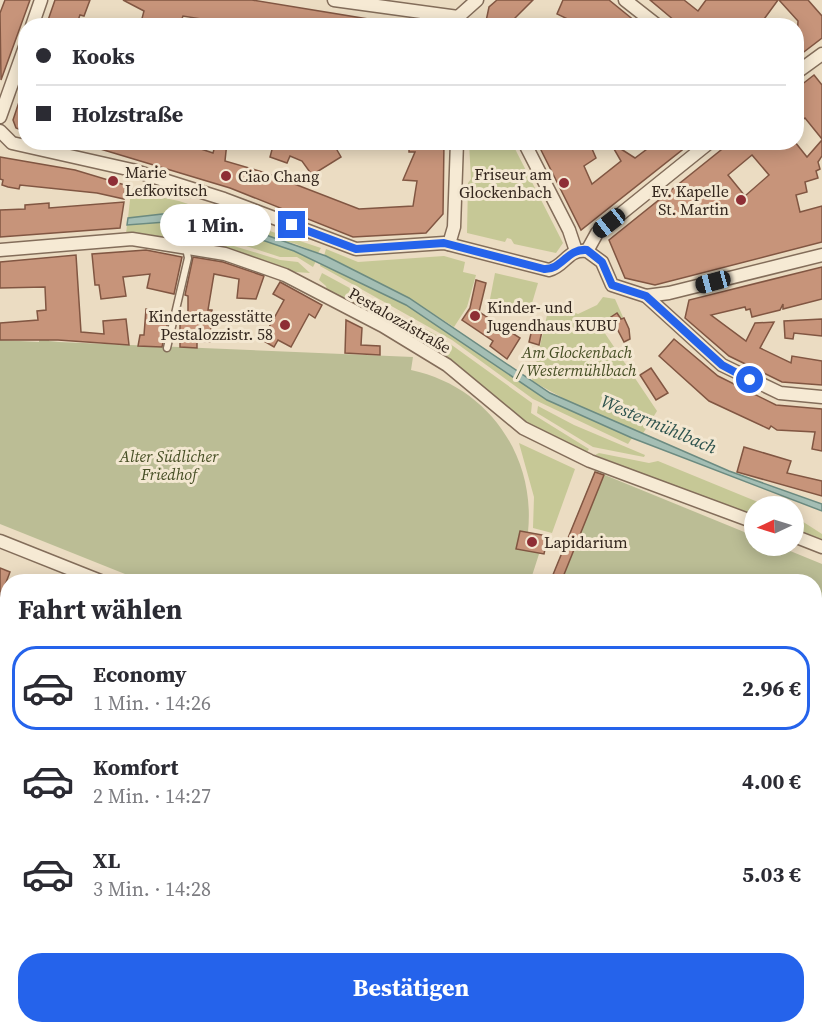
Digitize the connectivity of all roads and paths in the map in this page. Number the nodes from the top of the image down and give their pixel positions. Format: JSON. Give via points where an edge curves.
{"nodes":[{"id":1,"x":41,"y":0,"type":"edge"},
{"id":2,"x":334,"y":0,"type":"edge"},
{"id":3,"x":477,"y":0,"type":"edge"},
{"id":4,"x":625,"y":0,"type":"edge"},
{"id":5,"x":35,"y":18,"type":"edge"},
{"id":6,"x":442,"y":18,"type":"edge"},
{"id":7,"x":462,"y":18,"type":"edge"},
{"id":8,"x":648,"y":18,"type":"edge"},
{"id":9,"x":822,"y":54,"type":"edge"},
{"id":10,"x":18,"y":66,"type":"edge"},
{"id":11,"x":804,"y":67,"type":"edge"},
{"id":12,"x":0,"y":117,"type":"edge"},
{"id":13,"x":0,"y":131,"type":"edge"},
{"id":14,"x":18,"y":144,"type":"edge"},
{"id":15,"x":43,"y":150,"type":"edge"},
{"id":16,"x":457,"y":150,"type":"edge"},
{"id":17,"x":528,"y":150,"type":"edge"},
{"id":18,"x":700,"y":150,"type":"edge"},
{"id":19,"x":449,"y":244,"type":"junction"},
{"id":20,"x":186,"y":247,"type":"junction"},
{"id":21,"x":0,"y":250,"type":"edge"},
{"id":22,"x":582,"y":251,"type":"junction"},
{"id":23,"x":822,"y":255,"type":"edge"},
{"id":24,"x":646,"y":296,"type":"junction"},
{"id":25,"x":167,"y":348,"type":"dead end"},
{"id":26,"x":822,"y":398,"type":"edge"},
{"id":27,"x":744,"y":518,"type":"edge"},
{"id":28,"x":804,"y":540,"type":"edge"},
{"id":29,"x":0,"y":541,"type":"edge"},
{"id":30,"x":822,"y":547,"type":"edge"},
{"id":31,"x":83,"y":574,"type":"edge"}],
"edges":[{"from":1,"to":5,"type":"street"},
{"from":2,"to":6,"type":"street"},
{"from":3,"to":7,"type":"street"},
{"from":4,"to":8,"type":"street"},
{"from":9,"to":11,"type":"street"},
{"from":10,"to":12,"type":"street"},
{"from":13,"to":14,"type":"street"},
{"from":15,"to":19,"type":"street","via":[[132,170],[224,199],[356,249]]},
{"from":16,"to":19,"type":"street","via":[[454,227]]},
{"from":17,"to":22,"type":"street"},
{"from":18,"to":22,"type":"street","via":[[597,233]]},
{"from":19,"to":22,"type":"street","via":[[549,270]]},
{"from":20,"to":21,"type":"street","name":"Pestalozzistraße","via":[[132,239]]},
{"from":20,"to":25,"type":"lane","via":[[188,258]]},
{"from":20,"to":27,"type":"street","name":"Pestalozzistraße","via":[[225,254],[293,278],[447,365],[523,428],[590,461]]},
{"from":22,"to":24,"type":"street","via":[[602,262],[614,286]]},
{"from":23,"to":24,"type":"street"},
{"from":24,"to":26,"type":"street","via":[[722,365],[780,393]]},
{"from":28,"to":30,"type":"street"},
{"from":29,"to":31,"type":"street"}]}
